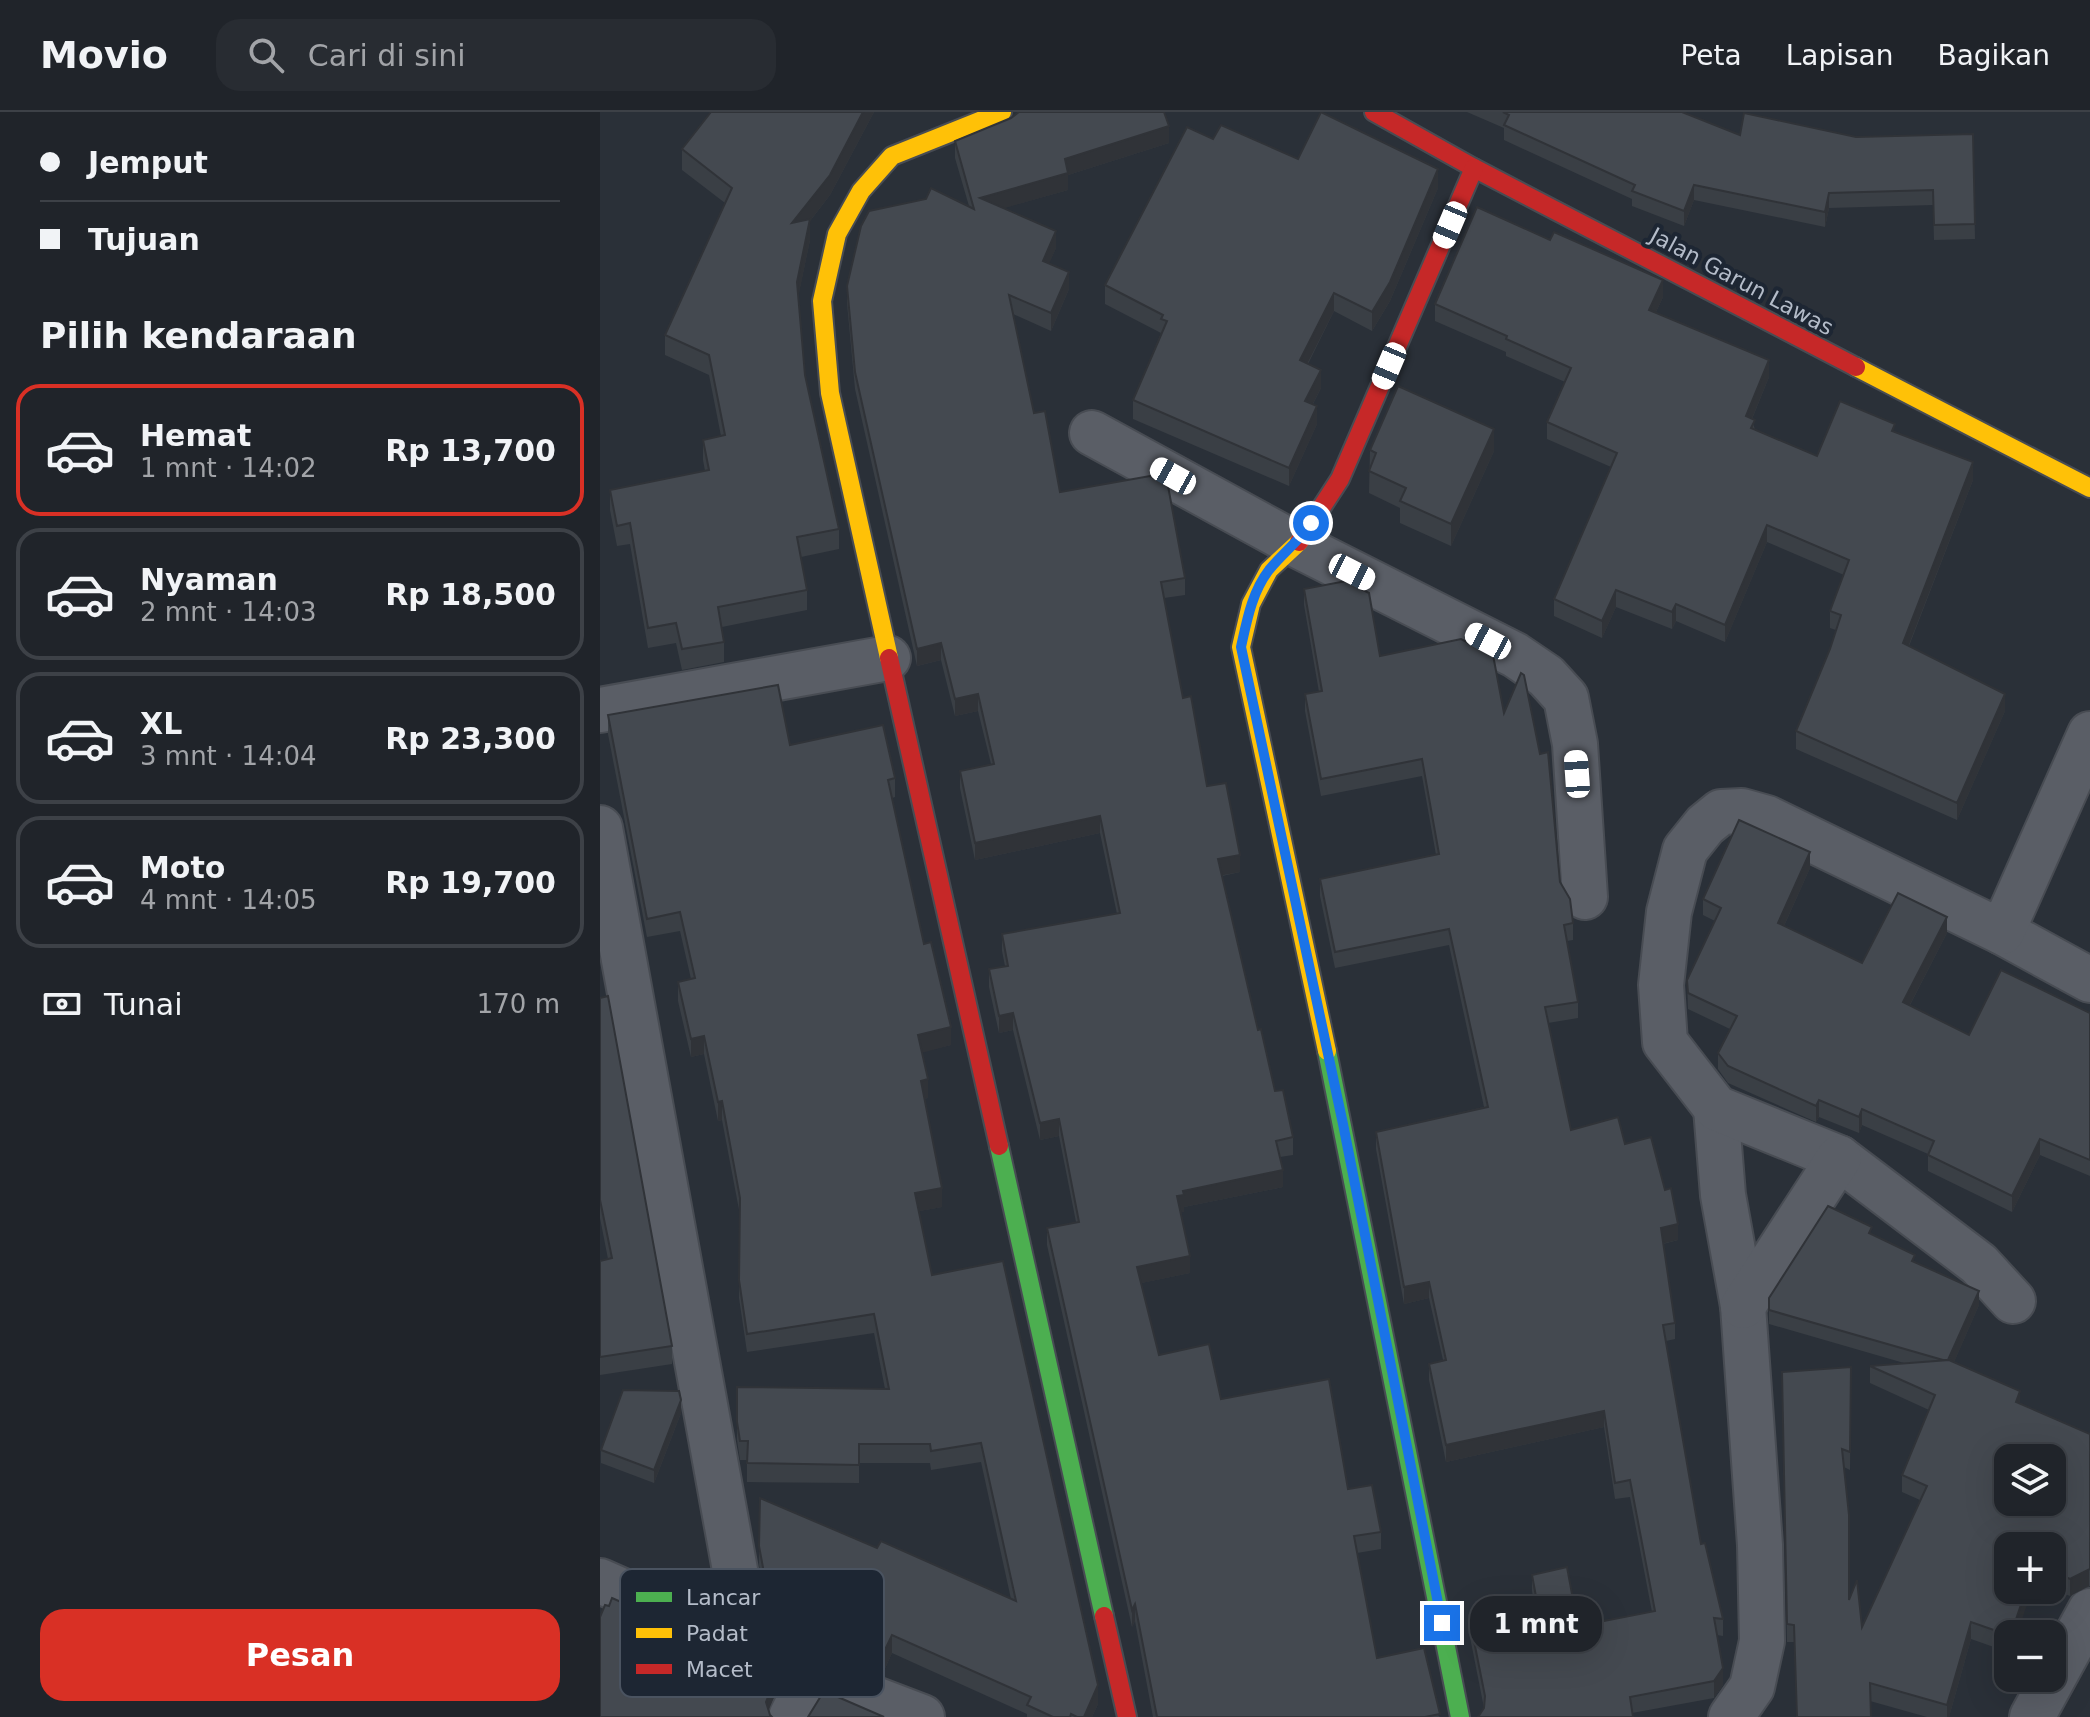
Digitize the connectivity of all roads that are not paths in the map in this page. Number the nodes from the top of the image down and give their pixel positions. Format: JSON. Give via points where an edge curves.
{"nodes":[{"id":1,"x":1002,"y":112,"type":"edge"},
{"id":2,"x":1374,"y":112,"type":"edge"},
{"id":3,"x":1474,"y":168,"type":"junction"},
{"id":4,"x":1092,"y":433,"type":"dead end"},
{"id":5,"x":2090,"y":488,"type":"edge"},
{"id":6,"x":1297,"y":545,"type":"junction"},
{"id":7,"x":888,"y":658,"type":"junction"},
{"id":8,"x":600,"y":710,"type":"edge"},
{"id":9,"x":2090,"y":734,"type":"edge"},
{"id":10,"x":600,"y":828,"type":"edge"},
{"id":11,"x":1585,"y":897,"type":"dead end"},
{"id":12,"x":2002,"y":932,"type":"junction"},
{"id":13,"x":2090,"y":980,"type":"edge"},
{"id":14,"x":1716,"y":1108,"type":"junction"},
{"id":15,"x":1839,"y":1158,"type":"junction"},
{"id":16,"x":2013,"y":1301,"type":"dead end"},
{"id":17,"x":1743,"y":1306,"type":"junction"},
{"id":18,"x":735,"y":1569,"type":"edge"},
{"id":19,"x":2090,"y":1611,"type":"edge"},
{"id":20,"x":801,"y":1697,"type":"edge"},
{"id":21,"x":870,"y":1697,"type":"edge"},
{"id":22,"x":791,"y":1717,"type":"edge"},
{"id":23,"x":922,"y":1717,"type":"edge"},
{"id":24,"x":1127,"y":1717,"type":"edge"},
{"id":25,"x":1460,"y":1717,"type":"edge"},
{"id":26,"x":1731,"y":1717,"type":"edge"},
{"id":27,"x":2032,"y":1717,"type":"edge"}],
"edges":[{"from":1,"to":7,"type":"street","via":[[892,156],[861,191],[837,234],[822,301],[830,393]]},
{"from":2,"to":3,"type":"street","name":"Jalan Garun Lawas"},
{"from":3,"to":5,"type":"street","name":"Jalan Garun Lawas"},
{"from":3,"to":6,"type":"street","via":[[1340,479]]},
{"from":4,"to":6,"type":"street"},
{"from":6,"to":11,"type":"street","via":[[1515,655],[1566,698],[1575,744]]},
{"from":6,"to":25,"type":"street","via":[[1269,570],[1251,604],[1241,647],[1346,1140]]},
{"from":7,"to":8,"type":"street"},
{"from":7,"to":24,"type":"street"},
{"from":9,"to":12,"type":"street"},
{"from":10,"to":18,"type":"street"},
{"from":12,"to":13,"type":"street"},
{"from":12,"to":14,"type":"street","via":[[1767,818],[1721,812],[1685,850],[1669,912],[1661,985],[1665,1042]]},
{"from":14,"to":15,"type":"street"},
{"from":14,"to":17,"type":"street","via":[[1723,1195]]},
{"from":15,"to":16,"type":"street","via":[[1979,1264]]},
{"from":15,"to":17,"type":"street"},
{"from":17,"to":26,"type":"street","via":[[1762,1641],[1752,1687]]},
{"from":19,"to":27,"type":"street"},
{"from":20,"to":22,"type":"street"},
{"from":21,"to":23,"type":"street"}]}
